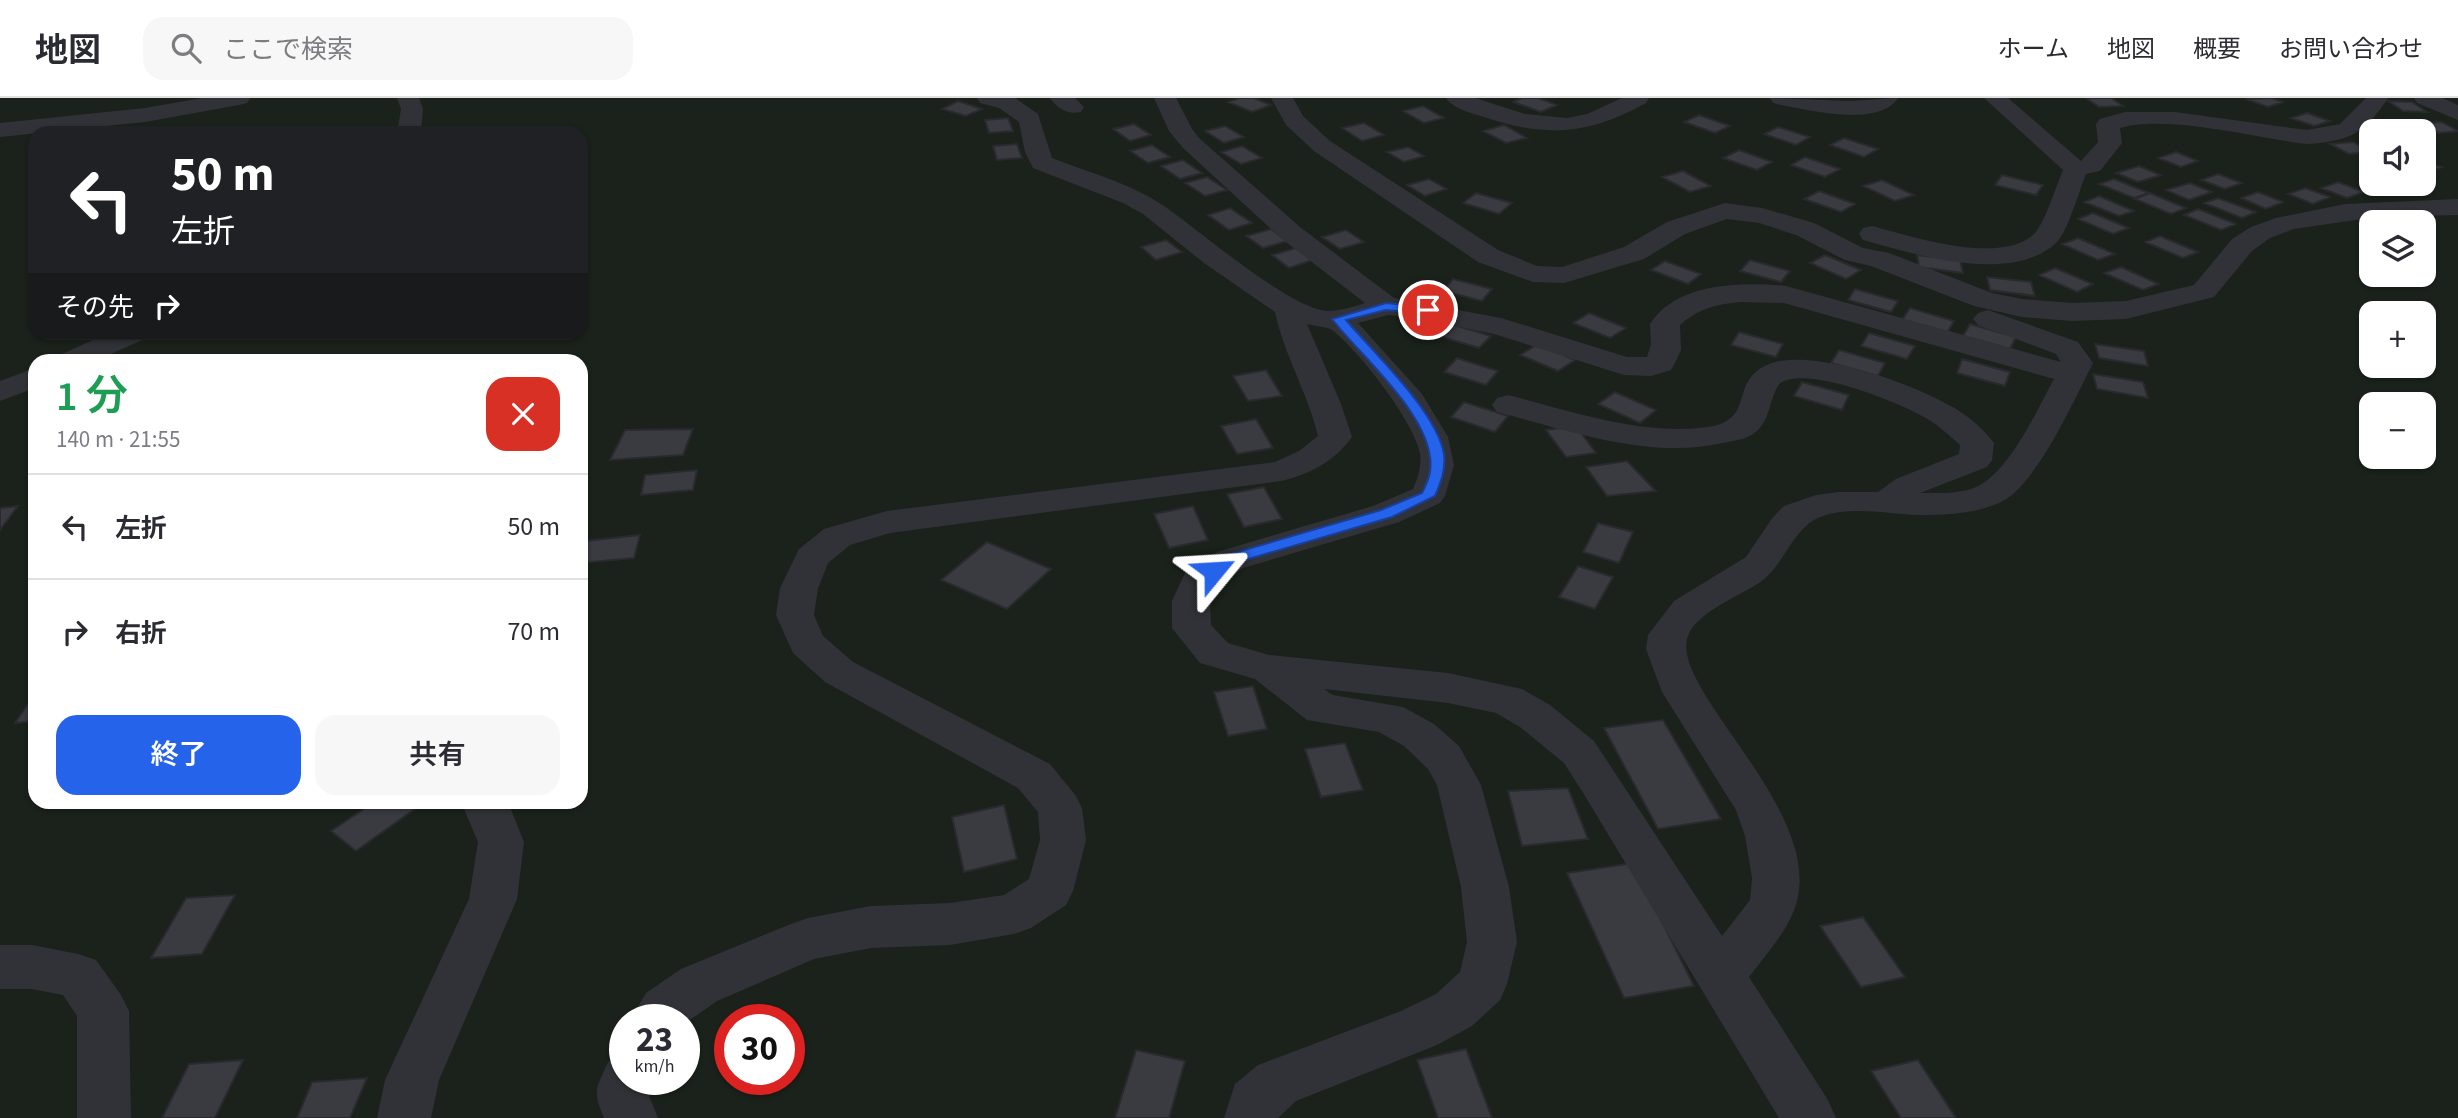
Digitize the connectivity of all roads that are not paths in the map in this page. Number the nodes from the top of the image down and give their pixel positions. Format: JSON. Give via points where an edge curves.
{"nodes":[{"id":1,"x":239,"y":98,"type":"edge"},
{"id":2,"x":408,"y":98,"type":"edge"},
{"id":3,"x":988,"y":98,"type":"edge"},
{"id":4,"x":1165,"y":98,"type":"edge"},
{"id":5,"x":1282,"y":98,"type":"edge"},
{"id":6,"x":1457,"y":98,"type":"edge"},
{"id":7,"x":1638,"y":98,"type":"edge"},
{"id":8,"x":1781,"y":98,"type":"edge"},
{"id":9,"x":1887,"y":98,"type":"edge"},
{"id":10,"x":1995,"y":98,"type":"edge"},
{"id":11,"x":2377,"y":98,"type":"edge"},
{"id":12,"x":2425,"y":98,"type":"edge"},
{"id":13,"x":2458,"y":113,"type":"edge"},
{"id":14,"x":39,"y":126,"type":"edge"},
{"id":15,"x":410,"y":126,"type":"edge"},
{"id":16,"x":28,"y":127,"type":"edge"},
{"id":17,"x":0,"y":130,"type":"edge"},
{"id":18,"x":2076,"y":169,"type":"junction"},
{"id":19,"x":2458,"y":207,"type":"edge"},
{"id":20,"x":1725,"y":211,"type":"junction"},
{"id":21,"x":1854,"y":254,"type":"junction"},
{"id":22,"x":1386,"y":306,"type":"junction"},
{"id":23,"x":1289,"y":308,"type":"junction"},
{"id":24,"x":1338,"y":319,"type":"junction"},
{"id":25,"x":119,"y":340,"type":"edge"},
{"id":26,"x":87,"y":354,"type":"edge"},
{"id":27,"x":2071,"y":374,"type":"junction"},
{"id":28,"x":28,"y":380,"type":"edge"},
{"id":29,"x":0,"y":392,"type":"edge"},
{"id":30,"x":1508,"y":405,"type":"dead end"},
{"id":31,"x":1887,"y":502,"type":"junction"},
{"id":32,"x":1269,"y":668,"type":"junction"},
{"id":33,"x":489,"y":809,"type":"edge"},
{"id":34,"x":0,"y":967,"type":"edge"},
{"id":35,"x":1720,"y":976,"type":"junction"},
{"id":36,"x":671,"y":1004,"type":"edge"},
{"id":37,"x":622,"y":1095,"type":"edge"},
{"id":38,"x":104,"y":1118,"type":"edge"},
{"id":39,"x":404,"y":1118,"type":"edge"},
{"id":40,"x":631,"y":1118,"type":"edge"},
{"id":41,"x":1251,"y":1118,"type":"edge"},
{"id":42,"x":1809,"y":1118,"type":"edge"}],
"edges":[{"from":1,"to":14,"type":"street","via":[[145,115]]},
{"from":2,"to":15,"type":"street"},
{"from":3,"to":23,"type":"street","via":[[1007,103],[1030,119],[1042,163],[1152,209]]},
{"from":4,"to":22,"type":"street","via":[[1191,143],[1291,233]]},
{"from":5,"to":20,"type":"street","via":[[1294,120],[1322,146],[1488,257],[1533,274],[1564,275],[1634,253],[1676,228]]},
{"from":6,"to":7,"type":"street","via":[[1502,115],[1569,125],[1617,110]]},
{"from":8,"to":9,"type":"street","via":[[1842,107],[1872,106]]},
{"from":10,"to":18,"type":"street"},
{"from":11,"to":18,"type":"street","via":[[2359,125],[2330,136],[2155,117],[2115,121],[2108,124],[2110,143],[2091,166]]},
{"from":12,"to":13,"type":"street"},
{"from":16,"to":17,"type":"street"},
{"from":18,"to":20,"type":"street","via":[[2047,237],[2021,251],[1958,255],[1773,208],[1744,205]]},
{"from":19,"to":21,"type":"street","via":[[2394,208],[2289,222],[2241,246],[2204,291],[2126,310],[2022,308],[1984,300],[1879,259]]},
{"from":20,"to":21,"type":"street","via":[[1804,229]]},
{"from":21,"to":27,"type":"street","via":[[1866,266],[1905,287],[2067,348],[2078,363]]},
{"from":22,"to":24,"type":"street"},
{"from":22,"to":27,"type":"street","via":[[1444,313],[1501,327],[1637,368],[1660,363],[1667,347],[1663,329],[1667,320],[1686,307],[1722,294],[1766,292]]},
{"from":23,"to":24,"type":"street","via":[[1324,320]]},
{"from":23,"to":36,"type":"street","via":[[1293,330],[1335,436],[1309,461],[1281,471],[887,522],[837,537],[812,557],[807,568],[795,615],[807,643],[839,672],[1034,776],[1060,808],[1063,840],[1049,891],[1014,914],[950,924],[871,927],[808,939],[699,985]]},
{"from":24,"to":32,"type":"street","via":[[1421,418],[1437,453],[1437,473],[1428,496],[1408,506],[1230,560],[1198,582],[1191,601],[1192,628],[1214,653]]},
{"from":25,"to":26,"type":"street"},
{"from":27,"to":31,"type":"street","via":[[2017,471],[1992,494],[1933,505]]},
{"from":28,"to":29,"type":"street"},
{"from":30,"to":31,"type":"street","via":[[1632,435],[1689,438],[1734,430],[1752,419],[1763,382],[1771,374],[1788,368],[1820,371],[1929,407],[1956,422],[1976,443],[1975,460],[1908,486]]},
{"from":31,"to":35,"type":"street","via":[[1827,504],[1796,514],[1760,564],[1683,611],[1666,638],[1668,665],[1768,832],[1773,904]]},
{"from":32,"to":35,"type":"street","via":[[1448,688],[1507,700],[1535,716],[1579,752]]},
{"from":32,"to":41,"type":"street","via":[[1322,709],[1388,718],[1419,735],[1444,758],[1459,785],[1482,874],[1492,942],[1482,984],[1454,1010],[1276,1083],[1254,1102]]},
{"from":33,"to":39,"type":"street","via":[[502,842],[493,899],[412,1080]]},
{"from":34,"to":38,"type":"street","via":[[32,967],[78,976],[103,1011]]},
{"from":35,"to":42,"type":"street"},
{"from":37,"to":40,"type":"street"}]}
